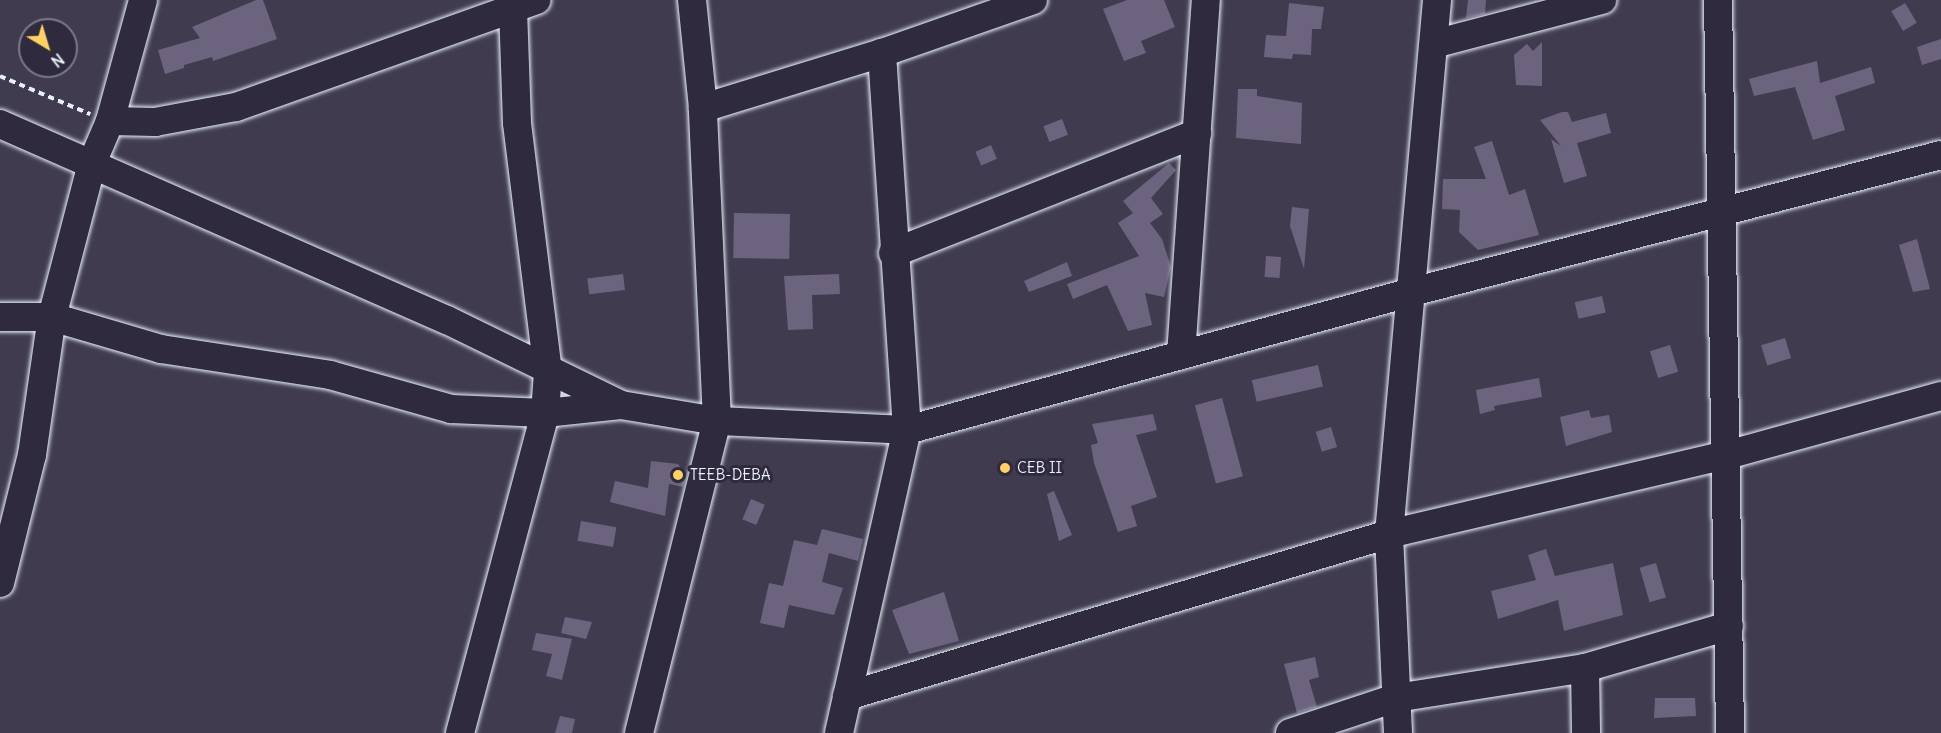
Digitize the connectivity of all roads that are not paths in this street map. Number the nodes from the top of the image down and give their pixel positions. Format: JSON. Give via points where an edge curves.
{"nodes":[{"id":1,"x":143,"y":0,"type":"edge"},
{"id":2,"x":692,"y":0,"type":"edge"},
{"id":3,"x":1033,"y":0,"type":"edge"},
{"id":4,"x":1206,"y":0,"type":"edge"},
{"id":5,"x":1437,"y":0,"type":"edge"},
{"id":6,"x":1602,"y":0,"type":"edge"},
{"id":7,"x":1718,"y":0,"type":"edge"},
{"id":8,"x":525,"y":5,"type":"edge"},
{"id":9,"x":1434,"y":44,"type":"junction"},
{"id":10,"x":882,"y":53,"type":"junction"},
{"id":11,"x":703,"y":108,"type":"junction"},
{"id":12,"x":110,"y":122,"type":"junction"},
{"id":13,"x":0,"y":124,"type":"edge"},
{"id":14,"x":1197,"y":133,"type":"junction"},
{"id":15,"x":1941,"y":155,"type":"edge"},
{"id":16,"x":92,"y":163,"type":"junction"},
{"id":17,"x":1722,"y":211,"type":"junction"},
{"id":18,"x":893,"y":253,"type":"junction"},
{"id":19,"x":1412,"y":292,"type":"junction"},
{"id":20,"x":0,"y":317,"type":"edge"},
{"id":21,"x":52,"y":317,"type":"junction"},
{"id":22,"x":1181,"y":355,"type":"junction"},
{"id":23,"x":548,"y":372,"type":"junction"},
{"id":24,"x":1941,"y":396,"type":"edge"},
{"id":25,"x":621,"y":405,"type":"junction"},
{"id":26,"x":545,"y":413,"type":"junction"},
{"id":27,"x":717,"y":421,"type":"junction"},
{"id":28,"x":907,"y":430,"type":"junction"},
{"id":29,"x":1726,"y":455,"type":"junction"},
{"id":30,"x":1389,"y":534,"type":"junction"},
{"id":31,"x":0,"y":583,"type":"edge"},
{"id":32,"x":1729,"y":626,"type":"junction"},
{"id":33,"x":1585,"y":668,"type":"junction"},
{"id":34,"x":847,"y":696,"type":"junction"},
{"id":35,"x":1396,"y":698,"type":"junction"},
{"id":36,"x":460,"y":733,"type":"edge"},
{"id":37,"x":639,"y":733,"type":"edge"},
{"id":38,"x":839,"y":733,"type":"edge"},
{"id":39,"x":1290,"y":733,"type":"edge"},
{"id":40,"x":1398,"y":733,"type":"edge"},
{"id":41,"x":1586,"y":733,"type":"edge"},
{"id":42,"x":1730,"y":733,"type":"edge"}],
"edges":[{"from":1,"to":12,"type":"street"},
{"from":2,"to":11,"type":"street"},
{"from":3,"to":10,"type":"street"},
{"from":4,"to":14,"type":"street"},
{"from":5,"to":9,"type":"street"},
{"from":6,"to":9,"type":"street"},
{"from":7,"to":17,"type":"street"},
{"from":8,"to":12,"type":"street","via":[[236,106],[155,122]]},
{"from":8,"to":23,"type":"street","via":[[517,123]]},
{"from":9,"to":19,"type":"street"},
{"from":10,"to":11,"type":"street"},
{"from":10,"to":18,"type":"street"},
{"from":11,"to":27,"type":"street"},
{"from":12,"to":16,"type":"street"},
{"from":13,"to":16,"type":"street"},
{"from":14,"to":18,"type":"street"},
{"from":14,"to":22,"type":"street"},
{"from":15,"to":17,"type":"street"},
{"from":16,"to":21,"type":"street"},
{"from":16,"to":23,"type":"street","via":[[447,320]]},
{"from":17,"to":19,"type":"street"},
{"from":17,"to":29,"type":"street"},
{"from":18,"to":28,"type":"street"},
{"from":19,"to":22,"type":"street"},
{"from":19,"to":30,"type":"street"},
{"from":20,"to":21,"type":"street"},
{"from":21,"to":26,"type":"street","via":[[161,349],[330,375],[451,409]]},
{"from":21,"to":31,"type":"street","via":[[32,455]]},
{"from":22,"to":28,"type":"street"},
{"from":23,"to":25,"type":"street"},
{"from":23,"to":26,"type":"street"},
{"from":24,"to":29,"type":"street"},
{"from":25,"to":26,"type":"street"},
{"from":25,"to":27,"type":"street"},
{"from":26,"to":36,"type":"street"},
{"from":27,"to":28,"type":"street"},
{"from":27,"to":37,"type":"street"},
{"from":28,"to":34,"type":"street"},
{"from":29,"to":30,"type":"street"},
{"from":29,"to":32,"type":"street"},
{"from":30,"to":34,"type":"street"},
{"from":30,"to":35,"type":"street"},
{"from":32,"to":33,"type":"street"},
{"from":32,"to":42,"type":"street"},
{"from":33,"to":35,"type":"street"},
{"from":33,"to":41,"type":"street"},
{"from":34,"to":38,"type":"street"},
{"from":35,"to":39,"type":"street"},
{"from":35,"to":40,"type":"street"}]}
